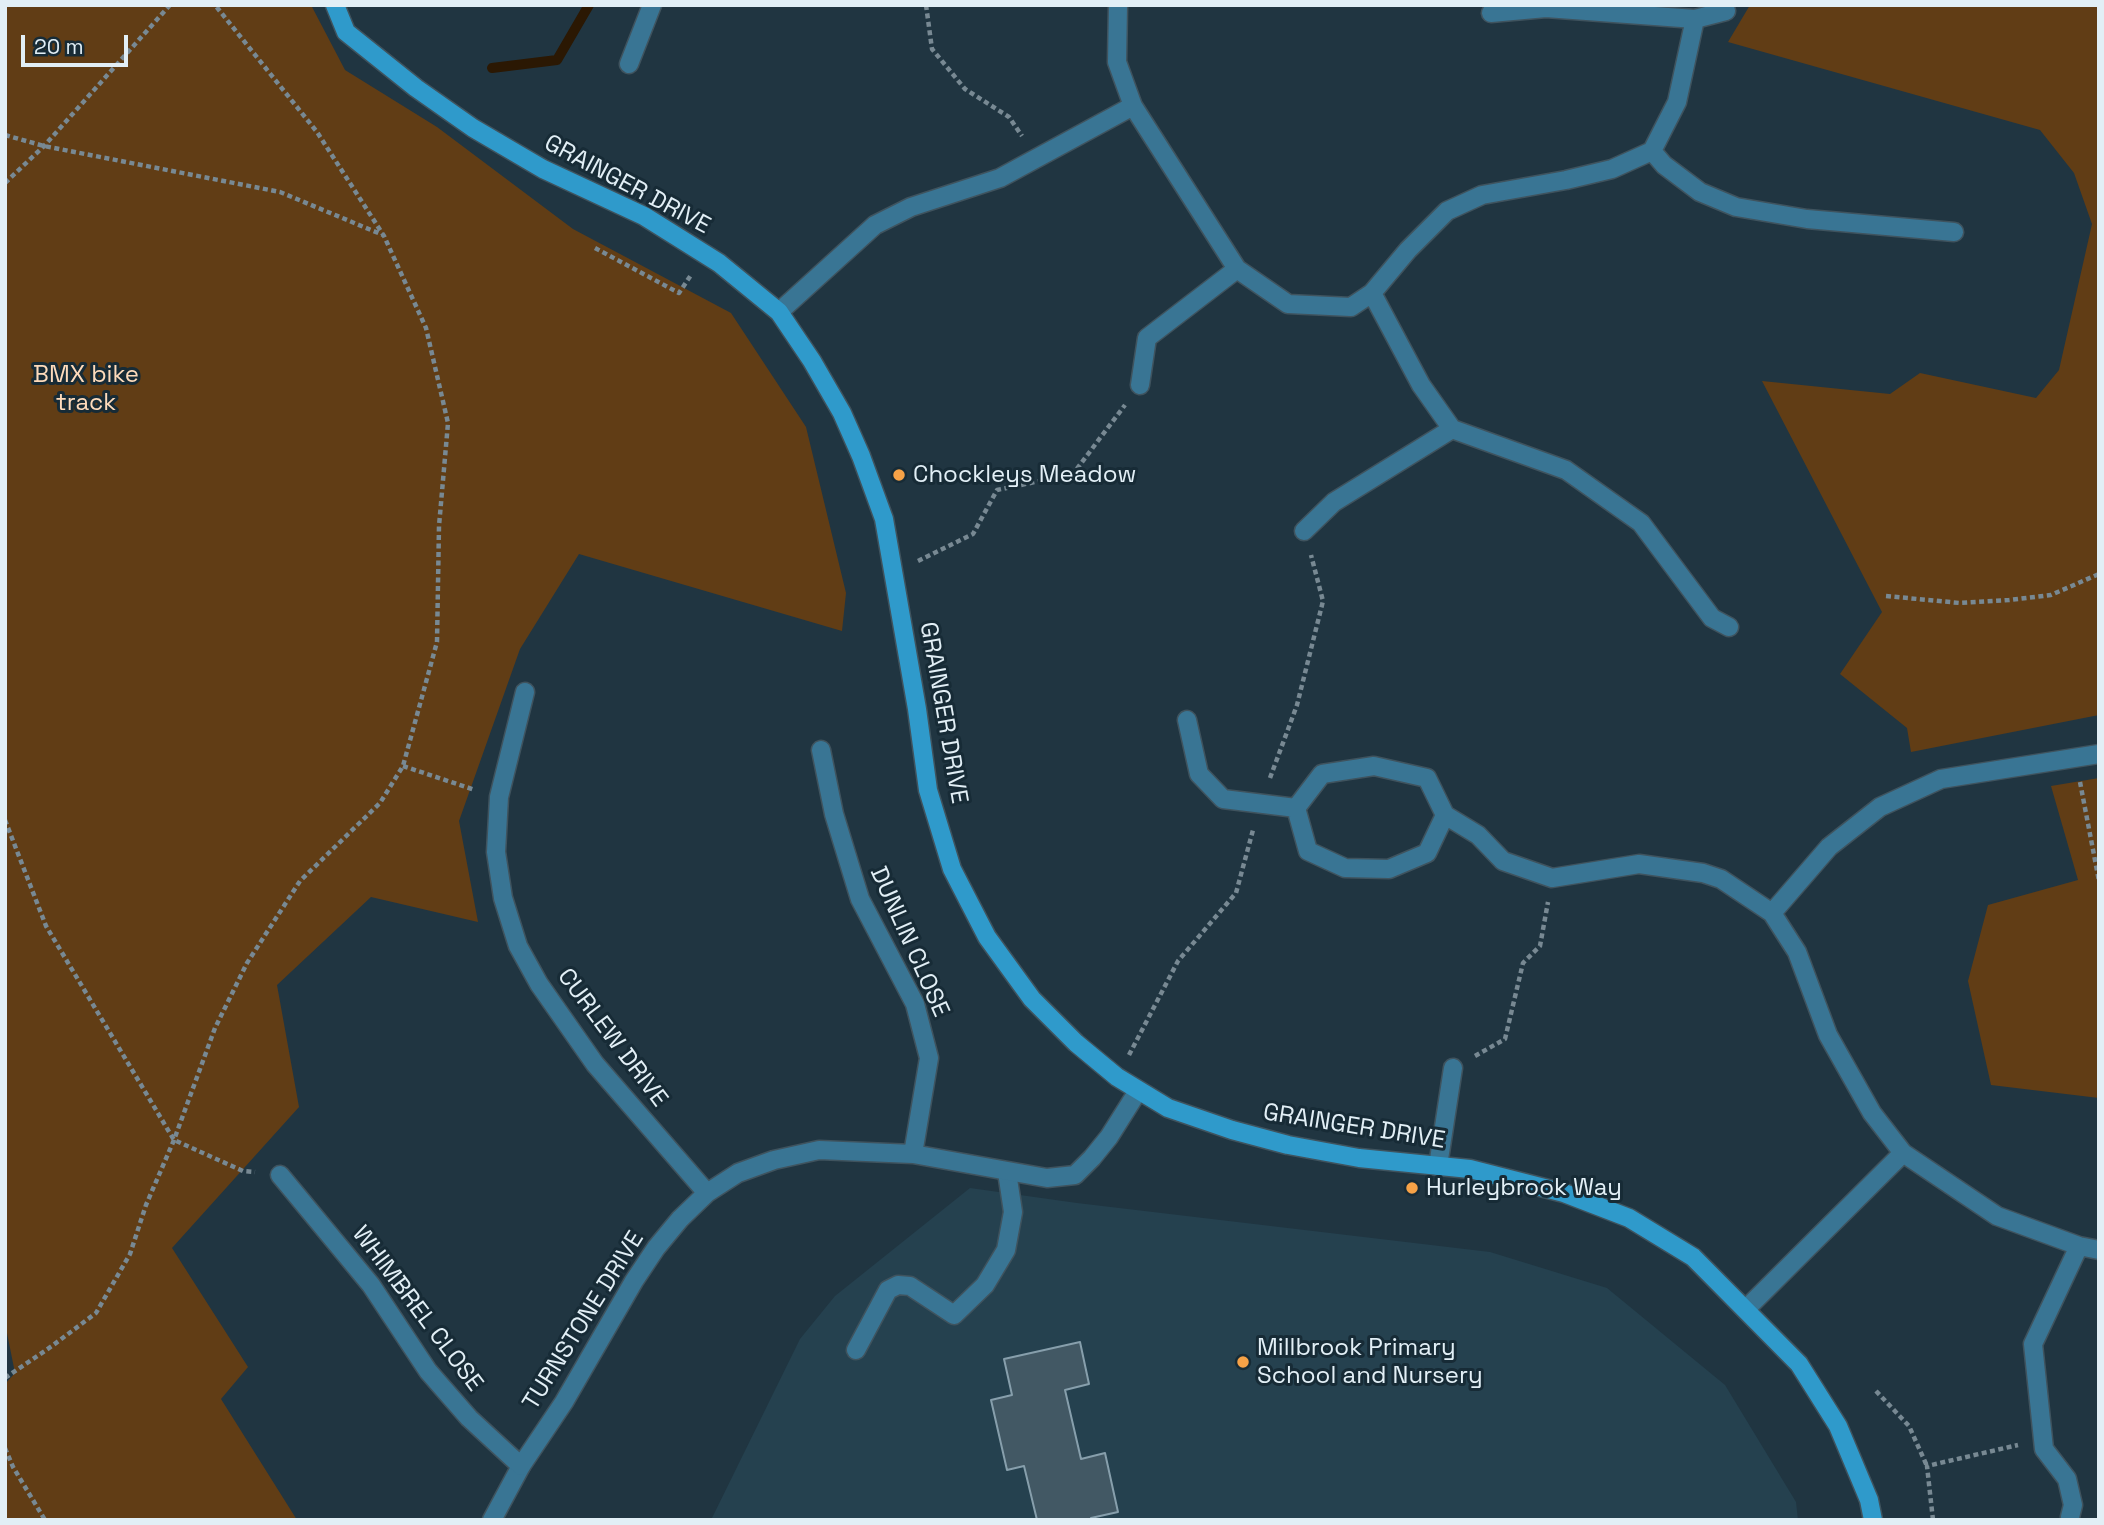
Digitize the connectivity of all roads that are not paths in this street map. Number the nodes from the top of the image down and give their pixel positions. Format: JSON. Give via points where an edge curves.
{"nodes":[{"id":1,"x":335,"y":5,"type":"edge"},
{"id":2,"x":652,"y":5,"type":"edge"},
{"id":3,"x":1118,"y":5,"type":"edge"},
{"id":4,"x":1726,"y":11,"type":"dead end"},
{"id":5,"x":1491,"y":13,"type":"dead end"},
{"id":6,"x":1696,"y":19,"type":"junction"},
{"id":7,"x":629,"y":64,"type":"dead end"},
{"id":8,"x":1133,"y":106,"type":"junction"},
{"id":9,"x":1652,"y":150,"type":"junction"},
{"id":10,"x":1954,"y":232,"type":"dead end"},
{"id":11,"x":1237,"y":269,"type":"junction"},
{"id":12,"x":1372,"y":293,"type":"junction"},
{"id":13,"x":779,"y":312,"type":"junction"},
{"id":14,"x":1140,"y":385,"type":"road end"},
{"id":15,"x":1452,"y":429,"type":"junction"},
{"id":16,"x":1304,"y":531,"type":"dead end"},
{"id":17,"x":1729,"y":627,"type":"dead end"},
{"id":18,"x":525,"y":692,"type":"dead end"},
{"id":19,"x":1188,"y":720,"type":"dead end"},
{"id":20,"x":821,"y":750,"type":"dead end"},
{"id":21,"x":2099,"y":754,"type":"edge"},
{"id":22,"x":1296,"y":808,"type":"junction"},
{"id":23,"x":1445,"y":815,"type":"junction"},
{"id":24,"x":1772,"y":914,"type":"junction"},
{"id":25,"x":1453,"y":1068,"type":"road end"},
{"id":26,"x":1138,"y":1091,"type":"junction"},
{"id":27,"x":1903,"y":1153,"type":"junction"},
{"id":28,"x":912,"y":1154,"type":"junction"},
{"id":29,"x":1438,"y":1166,"type":"junction"},
{"id":30,"x":1007,"y":1172,"type":"junction"},
{"id":31,"x":280,"y":1175,"type":"road end"},
{"id":32,"x":706,"y":1193,"type":"junction"},
{"id":33,"x":2079,"y":1246,"type":"junction"},
{"id":34,"x":2099,"y":1250,"type":"edge"},
{"id":35,"x":1746,"y":1309,"type":"junction"},
{"id":36,"x":856,"y":1350,"type":"dead end"},
{"id":37,"x":521,"y":1466,"type":"junction"},
{"id":38,"x":2070,"y":1517,"type":"dead end"},
{"id":39,"x":492,"y":1520,"type":"edge"},
{"id":40,"x":1873,"y":1520,"type":"edge"}],
"edges":[{"from":1,"to":13,"type":"street","name":"GRAINGER DRIVE","via":[[346,32],[473,128],[543,169],[644,216],[719,263]]},
{"from":2,"to":7,"type":"street"},
{"from":3,"to":8,"type":"street","via":[[1117,62]]},
{"from":4,"to":6,"type":"street"},
{"from":5,"to":6,"type":"street","via":[[1546,8]]},
{"from":6,"to":9,"type":"street","via":[[1677,102]]},
{"from":8,"to":11,"type":"street"},
{"from":8,"to":13,"type":"street","via":[[1000,178],[911,206],[875,225]]},
{"from":9,"to":10,"type":"street","via":[[1700,192],[1736,207],[1807,219]]},
{"from":9,"to":12,"type":"street","via":[[1612,169],[1482,195],[1447,211]]},
{"from":11,"to":12,"type":"street","via":[[1288,304],[1351,307]]},
{"from":11,"to":14,"type":"street","via":[[1147,338]]},
{"from":12,"to":15,"type":"street","via":[[1421,386]]},
{"from":13,"to":26,"type":"street","name":"GRAINGER DRIVE","via":[[842,413],[884,519],[928,790],[952,869],[987,937],[1032,999],[1076,1043]]},
{"from":15,"to":16,"type":"street","via":[[1334,502]]},
{"from":15,"to":17,"type":"street","via":[[1566,470],[1641,523],[1712,618]]},
{"from":18,"to":32,"type":"street","name":"CURLEW DRIVE","via":[[499,797],[496,852],[503,898],[518,946],[595,1065]]},
{"from":19,"to":22,"type":"street","via":[[1199,774],[1223,799]]},
{"from":20,"to":28,"type":"street","name":"DUNLIN CLOSE","via":[[834,814],[860,899],[915,1004],[929,1058]]},
{"from":21,"to":24,"type":"street","via":[[1941,779],[1880,807],[1829,847]]},
{"from":22,"to":23,"type":"street","via":[[1322,774],[1374,766],[1427,778]]},
{"from":22,"to":23,"type":"street","via":[[1307,851],[1345,868],[1389,869],[1427,853]]},
{"from":23,"to":24,"type":"street","via":[[1478,835],[1503,861],[1552,878],[1639,864],[1703,873],[1721,879]]},
{"from":24,"to":27,"type":"street","via":[[1797,952],[1828,1035],[1872,1112]]},
{"from":25,"to":29,"type":"street"},
{"from":26,"to":29,"type":"street","name":"GRAINGER DRIVE","via":[[1168,1108],[1288,1145]]},
{"from":26,"to":30,"type":"street","name":"TURNSTONE DRIVE","via":[[1109,1137],[1075,1175],[1047,1178]]},
{"from":27,"to":33,"type":"street","via":[[1997,1216]]},
{"from":27,"to":35,"type":"street"},
{"from":28,"to":30,"type":"street","name":"TURNSTONE DRIVE"},
{"from":28,"to":32,"type":"street","name":"TURNSTONE DRIVE","via":[[819,1150],[738,1173]]},
{"from":29,"to":35,"type":"street","name":"GRAINGER DRIVE","via":[[1470,1169],[1564,1193],[1629,1218],[1693,1256]]},
{"from":30,"to":36,"type":"street","via":[[1013,1212],[1006,1250],[985,1285],[954,1315],[911,1286],[888,1290]]},
{"from":31,"to":37,"type":"street","name":"WHIMBREL CLOSE","via":[[372,1285],[428,1371]]},
{"from":32,"to":37,"type":"street","name":"TURNSTONE DRIVE","via":[[634,1280],[564,1402]]},
{"from":33,"to":34,"type":"street"},
{"from":33,"to":38,"type":"street","via":[[2033,1344],[2044,1449],[2067,1479],[2073,1505]]},
{"from":35,"to":40,"type":"street","name":"GRAINGER DRIVE","via":[[1799,1364],[1838,1426]]},
{"from":37,"to":39,"type":"street","name":"TURNSTONE DRIVE"}]}
